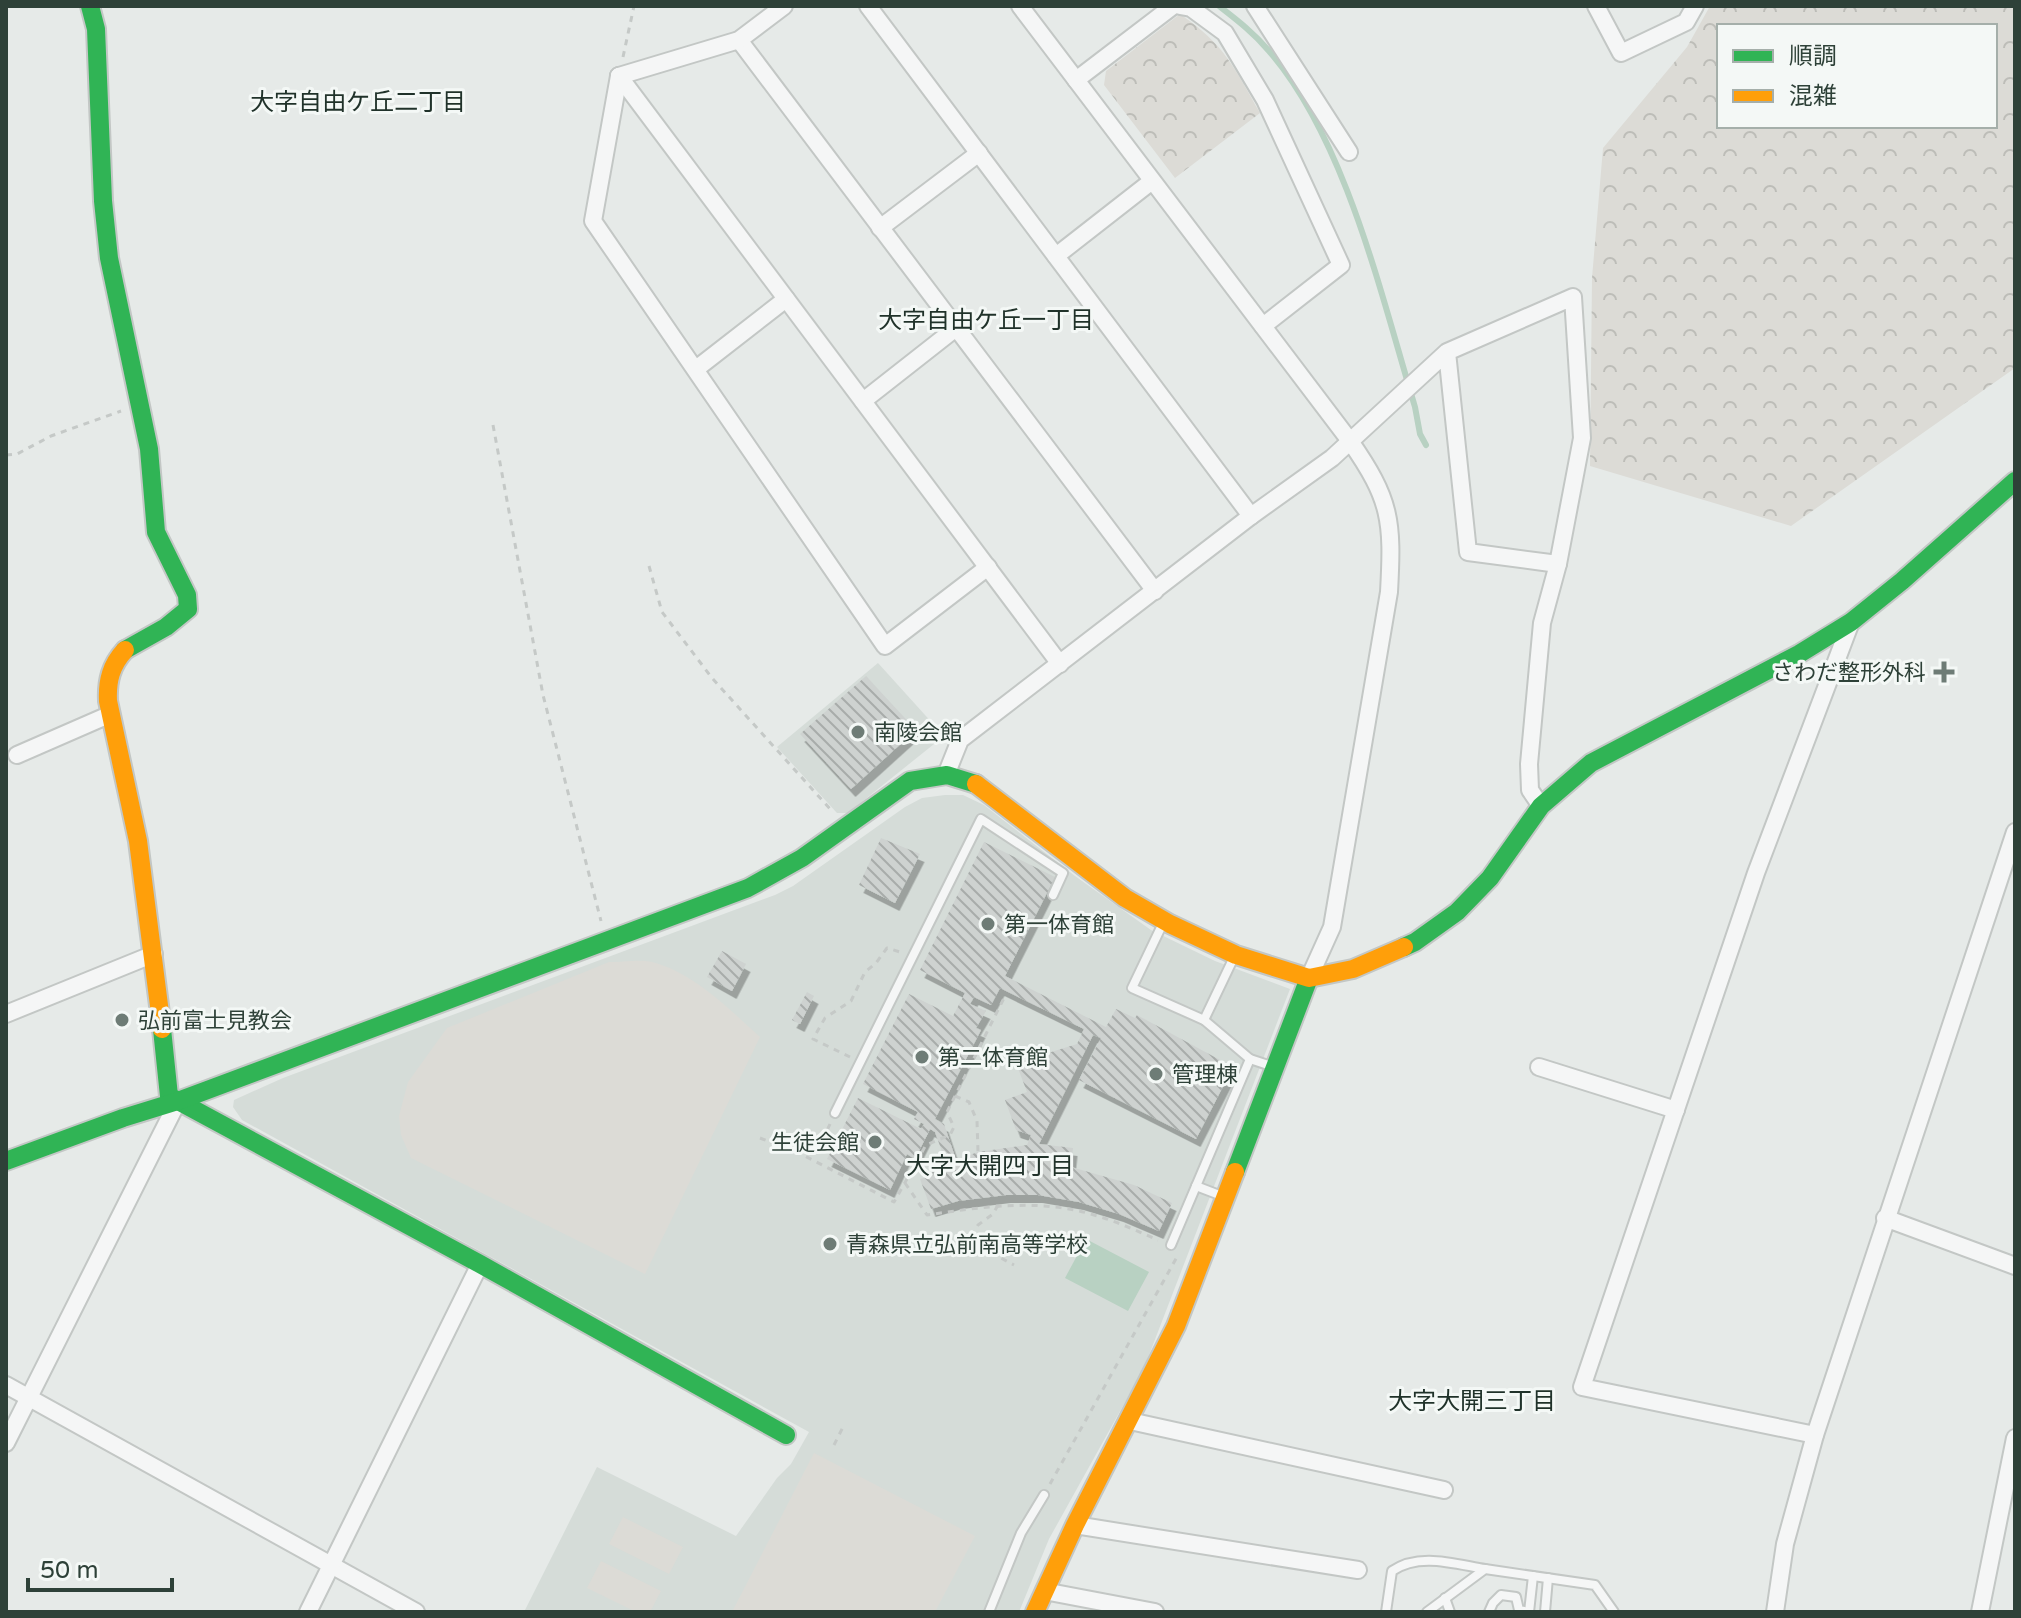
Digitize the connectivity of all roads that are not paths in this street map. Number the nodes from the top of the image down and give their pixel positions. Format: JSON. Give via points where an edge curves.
{"nodes":[{"id":1,"x":90,"y":6,"type":"edge"},
{"id":2,"x":784,"y":6,"type":"edge"},
{"id":3,"x":868,"y":6,"type":"edge"},
{"id":4,"x":1020,"y":6,"type":"edge"},
{"id":5,"x":1173,"y":6,"type":"edge"},
{"id":6,"x":1180,"y":6,"type":"edge"},
{"id":7,"x":1255,"y":6,"type":"edge"},
{"id":8,"x":1596,"y":6,"type":"edge"},
{"id":9,"x":1695,"y":6,"type":"edge"},
{"id":10,"x":739,"y":40,"type":"junction"},
{"id":11,"x":619,"y":76,"type":"junction"},
{"id":12,"x":1076,"y":80,"type":"junction"},
{"id":13,"x":1349,"y":152,"type":"dead end"},
{"id":14,"x":979,"y":153,"type":"junction"},
{"id":15,"x":1152,"y":181,"type":"junction"},
{"id":16,"x":880,"y":228,"type":"junction"},
{"id":17,"x":1056,"y":256,"type":"junction"},
{"id":18,"x":786,"y":299,"type":"junction"},
{"id":19,"x":1263,"y":326,"type":"junction"},
{"id":20,"x":956,"y":328,"type":"junction"},
{"id":21,"x":1447,"y":352,"type":"junction"},
{"id":22,"x":696,"y":369,"type":"junction"},
{"id":23,"x":863,"y":401,"type":"junction"},
{"id":24,"x":1350,"y":441,"type":"junction"},
{"id":25,"x":2015,"y":481,"type":"edge"},
{"id":26,"x":1251,"y":516,"type":"junction"},
{"id":27,"x":1558,"y":564,"type":"junction"},
{"id":28,"x":988,"y":567,"type":"junction"},
{"id":29,"x":1155,"y":591,"type":"junction"},
{"id":30,"x":1851,"y":622,"type":"junction"},
{"id":31,"x":1060,"y":664,"type":"junction"},
{"id":32,"x":111,"y":714,"type":"junction"},
{"id":33,"x":17,"y":755,"type":"dead end"},
{"id":34,"x":946,"y":775,"type":"junction"},
{"id":35,"x":1541,"y":806,"type":"junction"},
{"id":36,"x":1037,"y":829,"type":"junction"},
{"id":37,"x":2015,"y":832,"type":"edge"},
{"id":38,"x":1023,"y":847,"type":"junction"},
{"id":39,"x":1053,"y":895,"type":"dead end"},
{"id":40,"x":1165,"y":920,"type":"junction"},
{"id":41,"x":154,"y":954,"type":"junction"},
{"id":42,"x":1236,"y":955,"type":"junction"},
{"id":43,"x":1309,"y":978,"type":"junction"},
{"id":44,"x":6,"y":1014,"type":"edge"},
{"id":45,"x":1204,"y":1020,"type":"junction"},
{"id":46,"x":1250,"y":1059,"type":"junction"},
{"id":47,"x":1275,"y":1067,"type":"junction"},
{"id":48,"x":1539,"y":1067,"type":"dead end"},
{"id":49,"x":178,"y":1101,"type":"junction"},
{"id":50,"x":1676,"y":1110,"type":"junction"},
{"id":51,"x":835,"y":1113,"type":"road end"},
{"id":52,"x":6,"y":1161,"type":"edge"},
{"id":53,"x":1196,"y":1186,"type":"junction"},
{"id":54,"x":1225,"y":1197,"type":"junction"},
{"id":55,"x":1885,"y":1218,"type":"junction"},
{"id":56,"x":1171,"y":1245,"type":"road end"},
{"id":57,"x":480,"y":1264,"type":"junction"},
{"id":58,"x":2015,"y":1266,"type":"edge"},
{"id":59,"x":6,"y":1385,"type":"edge"},
{"id":60,"x":29,"y":1397,"type":"junction"},
{"id":61,"x":1130,"y":1421,"type":"junction"},
{"id":62,"x":786,"y":1435,"type":"dead end"},
{"id":63,"x":1815,"y":1435,"type":"junction"},
{"id":64,"x":2015,"y":1438,"type":"edge"},
{"id":65,"x":6,"y":1443,"type":"edge"},
{"id":66,"x":1444,"y":1490,"type":"dead end"},
{"id":67,"x":1044,"y":1495,"type":"road end"},
{"id":68,"x":1075,"y":1525,"type":"junction"},
{"id":69,"x":330,"y":1566,"type":"junction"},
{"id":70,"x":1485,"y":1569,"type":"junction"},
{"id":71,"x":1358,"y":1570,"type":"dead end"},
{"id":72,"x":1533,"y":1576,"type":"junction"},
{"id":73,"x":1548,"y":1578,"type":"junction"},
{"id":74,"x":1044,"y":1591,"type":"junction"},
{"id":75,"x":1602,"y":1596,"type":"junction"},
{"id":76,"x":1445,"y":1598,"type":"junction"},
{"id":77,"x":308,"y":1612,"type":"edge"},
{"id":78,"x":416,"y":1612,"type":"edge"},
{"id":79,"x":989,"y":1612,"type":"edge"},
{"id":80,"x":1035,"y":1612,"type":"edge"},
{"id":81,"x":1155,"y":1612,"type":"edge"},
{"id":82,"x":1386,"y":1612,"type":"edge"},
{"id":83,"x":1427,"y":1612,"type":"edge"},
{"id":84,"x":1450,"y":1612,"type":"edge"},
{"id":85,"x":1489,"y":1612,"type":"edge"},
{"id":86,"x":1529,"y":1612,"type":"edge"},
{"id":87,"x":1545,"y":1612,"type":"edge"},
{"id":88,"x":1602,"y":1612,"type":"edge"},
{"id":89,"x":1614,"y":1612,"type":"edge"},
{"id":90,"x":1775,"y":1612,"type":"edge"},
{"id":91,"x":1980,"y":1612,"type":"edge"}],
"edges":[{"from":1,"to":32,"type":"street","via":[[96,29],[109,258],[149,449],[156,532],[187,595],[188,609],[174,623],[126,648],[113,663],[107,679]]},
{"from":2,"to":10,"type":"street"},
{"from":3,"to":14,"type":"street"},
{"from":4,"to":12,"type":"street"},
{"from":5,"to":12,"type":"street"},
{"from":6,"to":19,"type":"street","via":[[1225,33],[1265,100],[1341,265]]},
{"from":7,"to":13,"type":"street"},
{"from":8,"to":9,"type":"street","via":[[1621,53],[1686,22]]},
{"from":10,"to":11,"type":"street"},
{"from":10,"to":16,"type":"street"},
{"from":11,"to":18,"type":"street"},
{"from":11,"to":22,"type":"street","via":[[593,221]]},
{"from":12,"to":15,"type":"street"},
{"from":14,"to":16,"type":"street"},
{"from":14,"to":17,"type":"street"},
{"from":15,"to":17,"type":"street"},
{"from":15,"to":19,"type":"street"},
{"from":16,"to":20,"type":"street"},
{"from":17,"to":26,"type":"street"},
{"from":18,"to":22,"type":"street"},
{"from":18,"to":23,"type":"street"},
{"from":19,"to":24,"type":"street"},
{"from":20,"to":23,"type":"street"},
{"from":20,"to":29,"type":"street"},
{"from":21,"to":24,"type":"street"},
{"from":21,"to":27,"type":"street","via":[[1468,552]]},
{"from":21,"to":27,"type":"street","via":[[1573,297],[1582,438]]},
{"from":22,"to":28,"type":"street","via":[[885,646]]},
{"from":23,"to":28,"type":"street"},
{"from":24,"to":26,"type":"street"},
{"from":24,"to":43,"type":"street","via":[[1389,516],[1389,592],[1332,927]]},
{"from":25,"to":30,"type":"street"},
{"from":26,"to":29,"type":"street"},
{"from":27,"to":35,"type":"street","via":[[1542,623],[1529,764],[1530,790]]},
{"from":28,"to":31,"type":"street"},
{"from":29,"to":31,"type":"street"},
{"from":30,"to":35,"type":"street","via":[[1591,763]]},
{"from":30,"to":50,"type":"street","via":[[1756,873]]},
{"from":31,"to":34,"type":"street","via":[[960,740]]},
{"from":32,"to":33,"type":"street"},
{"from":32,"to":41,"type":"street","via":[[132,802]]},
{"from":34,"to":36,"type":"street","via":[[982,787]]},
{"from":34,"to":49,"type":"street","via":[[910,781],[802,858],[748,888]]},
{"from":35,"to":43,"type":"street","via":[[1490,878],[1457,912],[1415,942],[1353,969]]},
{"from":36,"to":38,"type":"lane"},
{"from":36,"to":40,"type":"street","via":[[1125,898]]},
{"from":37,"to":55,"type":"street"},
{"from":38,"to":39,"type":"lane","via":[[1063,873]]},
{"from":38,"to":51,"type":"lane","via":[[981,819]]},
{"from":40,"to":42,"type":"street"},
{"from":40,"to":45,"type":"lane","via":[[1132,988]]},
{"from":41,"to":44,"type":"street"},
{"from":41,"to":49,"type":"street","via":[[169,1096]]},
{"from":42,"to":43,"type":"street"},
{"from":42,"to":45,"type":"lane"},
{"from":43,"to":47,"type":"street"},
{"from":45,"to":46,"type":"lane"},
{"from":46,"to":47,"type":"lane"},
{"from":46,"to":53,"type":"lane"},
{"from":47,"to":54,"type":"street"},
{"from":48,"to":50,"type":"street"},
{"from":49,"to":52,"type":"street"},
{"from":49,"to":57,"type":"street"},
{"from":49,"to":60,"type":"street"},
{"from":50,"to":63,"type":"street","via":[[1582,1387]]},
{"from":53,"to":54,"type":"lane"},
{"from":53,"to":56,"type":"lane"},
{"from":54,"to":61,"type":"street","via":[[1176,1326]]},
{"from":55,"to":58,"type":"street"},
{"from":55,"to":63,"type":"street"},
{"from":57,"to":62,"type":"street"},
{"from":57,"to":69,"type":"street"},
{"from":59,"to":60,"type":"street"},
{"from":60,"to":65,"type":"street"},
{"from":60,"to":69,"type":"street"},
{"from":61,"to":66,"type":"street"},
{"from":61,"to":68,"type":"street"},
{"from":63,"to":90,"type":"street","via":[[1785,1544]]},
{"from":64,"to":91,"type":"street"},
{"from":67,"to":79,"type":"lane","via":[[1021,1533]]},
{"from":68,"to":71,"type":"street"},
{"from":68,"to":74,"type":"street"},
{"from":69,"to":77,"type":"street"},
{"from":69,"to":78,"type":"street"},
{"from":70,"to":72,"type":"lane"},
{"from":70,"to":76,"type":"lane"},
{"from":70,"to":82,"type":"lane","via":[[1417,1559],[1401,1564],[1392,1571]]},
{"from":72,"to":73,"type":"lane"},
{"from":72,"to":86,"type":"lane"},
{"from":73,"to":75,"type":"lane","via":[[1595,1585]]},
{"from":73,"to":87,"type":"lane"},
{"from":74,"to":80,"type":"street"},
{"from":74,"to":81,"type":"street"},
{"from":75,"to":88,"type":"lane"},
{"from":75,"to":89,"type":"lane"},
{"from":76,"to":83,"type":"lane"},
{"from":76,"to":84,"type":"lane"},
{"from":85,"to":86,"type":"lane","via":[[1501,1595],[1516,1597],[1519,1610]]}]}
